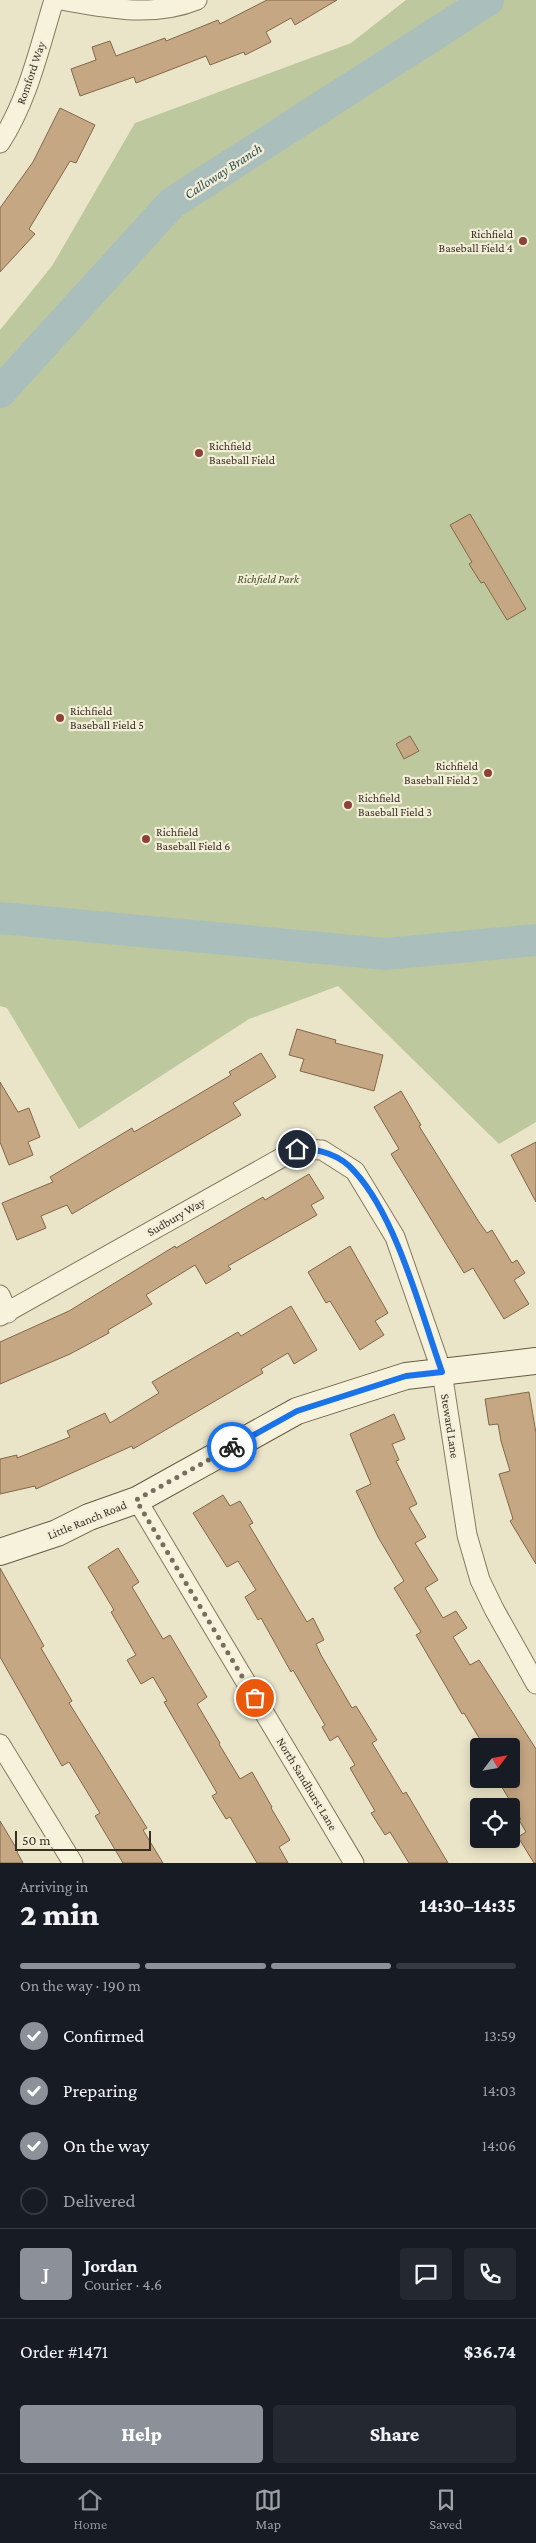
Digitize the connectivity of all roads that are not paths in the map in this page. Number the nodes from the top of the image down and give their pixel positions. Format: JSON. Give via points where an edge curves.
{"nodes":[{"id":1,"x":54,"y":0,"type":"edge"},
{"id":2,"x":61,"y":0,"type":"edge"},
{"id":3,"x":197,"y":0,"type":"edge"},
{"id":4,"x":0,"y":143,"type":"edge"},
{"id":5,"x":355,"y":1171,"type":"joint"},
{"id":6,"x":0,"y":1295,"type":"edge"},
{"id":7,"x":4,"y":1315,"type":"edge"},
{"id":8,"x":536,"y":1361,"type":"edge"},
{"id":9,"x":442,"y":1372,"type":"junction"},
{"id":10,"x":136,"y":1500,"type":"junction"},
{"id":11,"x":0,"y":1552,"type":"edge"},
{"id":12,"x":536,"y":1684,"type":"edge"},
{"id":13,"x":0,"y":1744,"type":"edge"},
{"id":14,"x":73,"y":1863,"type":"edge"},
{"id":15,"x":354,"y":1863,"type":"edge"}],
"edges":[{"from":1,"to":4,"type":"street","name":"Romford Way","via":[[27,90],[12,125]]},
{"from":2,"to":3,"type":"street","via":[[114,10],[152,10],[183,6]]},
{"from":5,"to":7,"type":"street","name":"Sudbury Way","via":[[322,1150],[297,1149]]},
{"from":5,"to":9,"type":"street","name":"Steward Lane","via":[[394,1237]]},
{"from":6,"to":7,"type":"street"},
{"from":8,"to":9,"type":"street","name":"Little Ranch Road"},
{"from":9,"to":10,"type":"street","name":"Little Ranch Road","via":[[406,1376],[297,1411]]},
{"from":9,"to":12,"type":"street","name":"Steward Lane","via":[[467,1535],[480,1580]]},
{"from":10,"to":11,"type":"street","name":"Little Ranch Road","via":[[88,1517],[58,1533]]},
{"from":10,"to":15,"type":"street","name":"North Sandhurst Lane"},
{"from":13,"to":14,"type":"street"}]}
